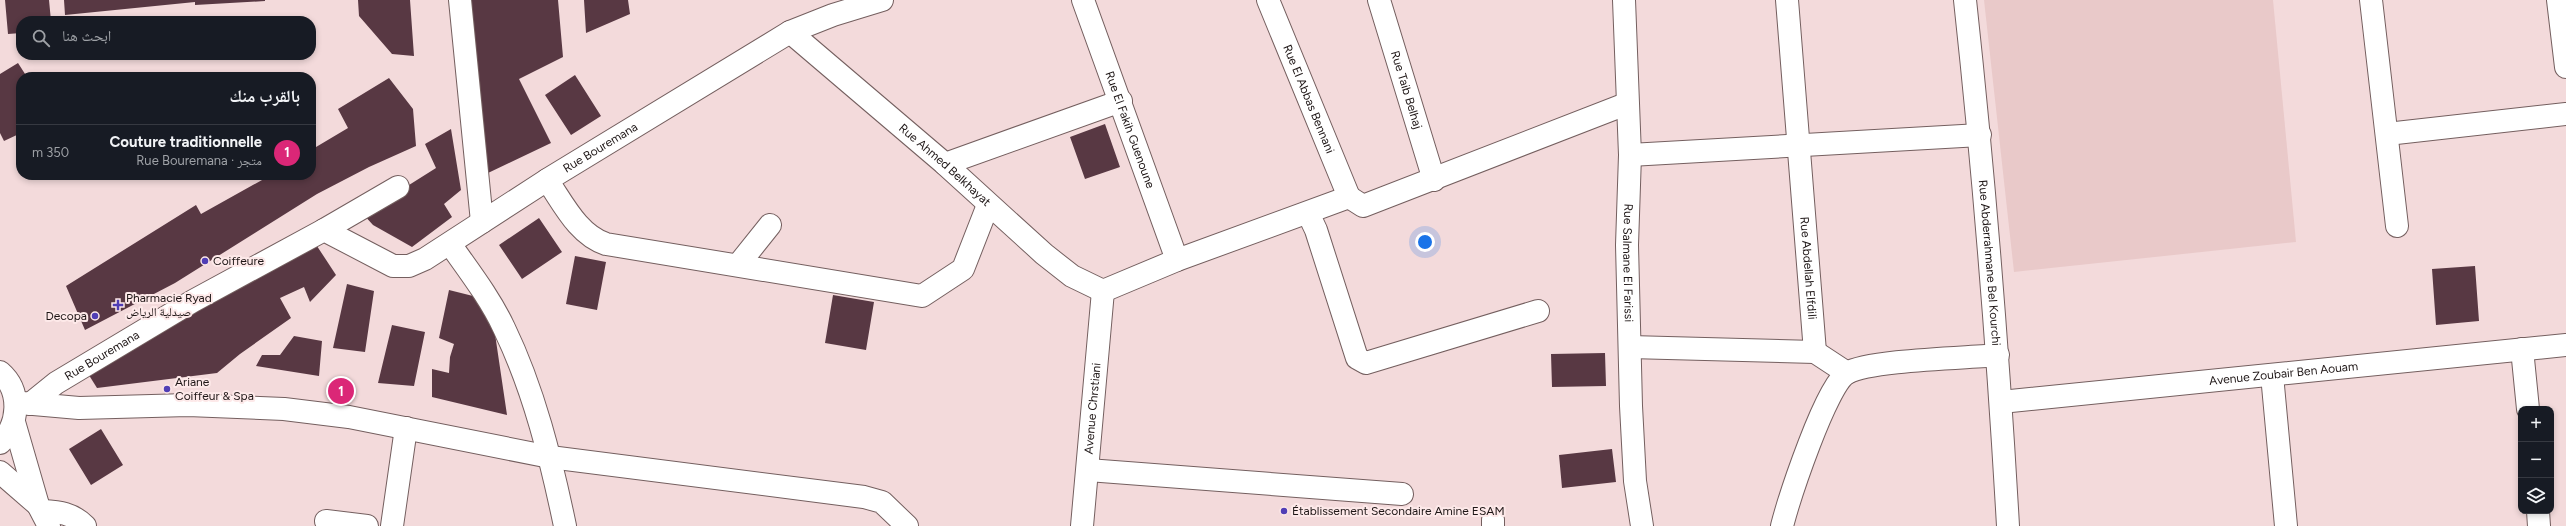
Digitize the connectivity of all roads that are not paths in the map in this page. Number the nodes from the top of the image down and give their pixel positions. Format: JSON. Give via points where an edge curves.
{"nodes":[{"id":1,"x":460,"y":0,"type":"edge"},
{"id":2,"x":882,"y":0,"type":"edge"},
{"id":3,"x":1083,"y":0,"type":"edge"},
{"id":4,"x":1268,"y":0,"type":"edge"},
{"id":5,"x":1380,"y":0,"type":"edge"},
{"id":6,"x":1624,"y":0,"type":"edge"},
{"id":7,"x":1787,"y":0,"type":"edge"},
{"id":8,"x":1964,"y":0,"type":"edge"},
{"id":9,"x":2371,"y":0,"type":"edge"},
{"id":10,"x":2558,"y":0,"type":"edge"},
{"id":11,"x":790,"y":32,"type":"junction"},
{"id":12,"x":2566,"y":67,"type":"edge"},
{"id":13,"x":1121,"y":101,"type":"junction"},
{"id":14,"x":1626,"y":104,"type":"junction"},
{"id":15,"x":2566,"y":114,"type":"edge"},
{"id":16,"x":2387,"y":134,"type":"junction"},
{"id":17,"x":1980,"y":135,"type":"junction"},
{"id":18,"x":1797,"y":144,"type":"junction"},
{"id":19,"x":1630,"y":154,"type":"junction"},
{"id":20,"x":945,"y":164,"type":"junction"},
{"id":21,"x":547,"y":180,"type":"junction"},
{"id":22,"x":1434,"y":180,"type":"junction"},
{"id":23,"x":398,"y":186,"type":"dead end"},
{"id":24,"x":1349,"y":197,"type":"junction"},
{"id":25,"x":988,"y":205,"type":"junction"},
{"id":26,"x":1308,"y":213,"type":"junction"},
{"id":27,"x":482,"y":222,"type":"junction"},
{"id":28,"x":770,"y":225,"type":"dead end"},
{"id":29,"x":2397,"y":226,"type":"dead end"},
{"id":30,"x":324,"y":230,"type":"junction"},
{"id":31,"x":450,"y":244,"type":"junction"},
{"id":32,"x":1177,"y":260,"type":"junction"},
{"id":33,"x":738,"y":265,"type":"junction"},
{"id":34,"x":1103,"y":291,"type":"junction"},
{"id":35,"x":1538,"y":311,"type":"dead end"},
{"id":36,"x":2566,"y":345,"type":"edge"},
{"id":37,"x":1630,"y":346,"type":"junction"},
{"id":38,"x":2522,"y":349,"type":"junction"},
{"id":39,"x":1815,"y":352,"type":"junction"},
{"id":40,"x":1998,"y":355,"type":"junction"},
{"id":41,"x":0,"y":372,"type":"edge"},
{"id":42,"x":1846,"y":373,"type":"junction"},
{"id":43,"x":2272,"y":375,"type":"junction"},
{"id":44,"x":2001,"y":402,"type":"junction"},
{"id":45,"x":2528,"y":406,"type":"edge"},
{"id":46,"x":20,"y":409,"type":"junction"},
{"id":47,"x":406,"y":428,"type":"junction"},
{"id":48,"x":0,"y":443,"type":"edge"},
{"id":49,"x":550,"y":457,"type":"junction"},
{"id":50,"x":1088,"y":470,"type":"junction"},
{"id":51,"x":0,"y":472,"type":"edge"},
{"id":52,"x":1402,"y":494,"type":"dead end"},
{"id":53,"x":43,"y":514,"type":"edge"},
{"id":54,"x":2538,"y":514,"type":"edge"},
{"id":55,"x":326,"y":521,"type":"dead end"},
{"id":56,"x":86,"y":526,"type":"edge"},
{"id":57,"x":367,"y":526,"type":"edge"},
{"id":58,"x":392,"y":526,"type":"edge"},
{"id":59,"x":565,"y":526,"type":"edge"},
{"id":60,"x":907,"y":526,"type":"edge"},
{"id":61,"x":1082,"y":526,"type":"edge"},
{"id":62,"x":1642,"y":526,"type":"edge"},
{"id":63,"x":1782,"y":526,"type":"edge"},
{"id":64,"x":2008,"y":526,"type":"edge"},
{"id":65,"x":2286,"y":526,"type":"edge"},
{"id":66,"x":2539,"y":526,"type":"edge"}],
"edges":[{"from":1,"to":27,"type":"street"},
{"from":2,"to":11,"type":"street","name":"Rue Bouremana"},
{"from":3,"to":13,"type":"street","name":"Rue El Fakih Guenoune"},
{"from":4,"to":24,"type":"street","name":"Rue El Abbas Bennani"},
{"from":5,"to":22,"type":"street","name":"Rue Taib Belhaj"},
{"from":6,"to":14,"type":"street","name":"Rue Salmane El Farissi"},
{"from":7,"to":18,"type":"street","name":"Rue Abdellah Elfdili"},
{"from":8,"to":17,"type":"street","name":"Rue Abderrahmane Bel Kourchi"},
{"from":9,"to":16,"type":"street"},
{"from":10,"to":12,"type":"street"},
{"from":11,"to":20,"type":"street","name":"Rue Ahmed Belkhayat"},
{"from":11,"to":21,"type":"street","name":"Rue Bouremana"},
{"from":13,"to":20,"type":"street"},
{"from":13,"to":32,"type":"street","name":"Rue El Fakih Guenoune"},
{"from":14,"to":19,"type":"street","name":"Rue Salmane El Farissi"},
{"from":14,"to":22,"type":"street"},
{"from":15,"to":16,"type":"street"},
{"from":16,"to":29,"type":"street"},
{"from":17,"to":18,"type":"street"},
{"from":17,"to":40,"type":"street","name":"Rue Abderrahmane Bel Kourchi"},
{"from":18,"to":19,"type":"street"},
{"from":18,"to":39,"type":"street","name":"Rue Abdellah Elfdili"},
{"from":19,"to":37,"type":"street","name":"Rue Salmane El Farissi","via":[[1627,245]]},
{"from":20,"to":25,"type":"street","name":"Rue Ahmed Belkhayat"},
{"from":21,"to":27,"type":"street","name":"Rue Bouremana"},
{"from":21,"to":33,"type":"street","via":[[593,240]]},
{"from":22,"to":24,"type":"street","via":[[1363,206]]},
{"from":23,"to":30,"type":"street","name":"Rue Bouremana"},
{"from":24,"to":26,"type":"street"},
{"from":25,"to":33,"type":"street","via":[[963,269],[922,296]]},
{"from":25,"to":34,"type":"street","name":"Rue Ahmed Belkhayat","via":[[1072,276]]},
{"from":26,"to":32,"type":"street"},
{"from":26,"to":35,"type":"street","via":[[1316,230],[1357,358],[1361,361],[1366,363]]},
{"from":27,"to":31,"type":"street","name":"Rue Bouremana"},
{"from":28,"to":33,"type":"street"},
{"from":30,"to":31,"type":"street","name":"Rue Bouremana","via":[[393,266],[409,266]]},
{"from":30,"to":46,"type":"street","name":"Rue Bouremana","via":[[193,301],[56,383]]},
{"from":31,"to":49,"type":"street","via":[[489,300],[504,329]]},
{"from":32,"to":34,"type":"street"},
{"from":34,"to":50,"type":"street","name":"Avenue Chrstiani"},
{"from":36,"to":38,"type":"street","name":"Avenue Zoubair Ben Aouam"},
{"from":37,"to":39,"type":"street"},
{"from":37,"to":62,"type":"street","name":"Rue Salmane El Farissi","via":[[1635,481]]},
{"from":38,"to":43,"type":"street","name":"Avenue Zoubair Ben Aouam"},
{"from":38,"to":45,"type":"street"},
{"from":39,"to":42,"type":"street"},
{"from":40,"to":42,"type":"street","via":[[1889,364]]},
{"from":40,"to":44,"type":"street","name":"Rue Abderrahmane Bel Kourchi"},
{"from":41,"to":46,"type":"street","via":[[10,385]]},
{"from":42,"to":63,"type":"street","via":[[1825,408]]},
{"from":43,"to":44,"type":"street","name":"Avenue Zoubair Ben Aouam"},
{"from":43,"to":65,"type":"street"},
{"from":44,"to":64,"type":"street","name":"Rue Abderrahmane Bel Kourchi"},
{"from":46,"to":47,"type":"street","via":[[233,406],[349,417]]},
{"from":46,"to":48,"type":"street","name":"Rue Bouremana"},
{"from":46,"to":53,"type":"street"},
{"from":47,"to":49,"type":"street"},
{"from":47,"to":58,"type":"street"},
{"from":49,"to":59,"type":"street"},
{"from":49,"to":60,"type":"street","via":[[864,497],[882,502]]},
{"from":50,"to":52,"type":"street"},
{"from":50,"to":61,"type":"street","name":"Avenue Chrstiani"},
{"from":51,"to":53,"type":"street"},
{"from":53,"to":56,"type":"street","via":[[62,512],[76,517]]},
{"from":54,"to":66,"type":"street"},
{"from":55,"to":57,"type":"street"}]}
